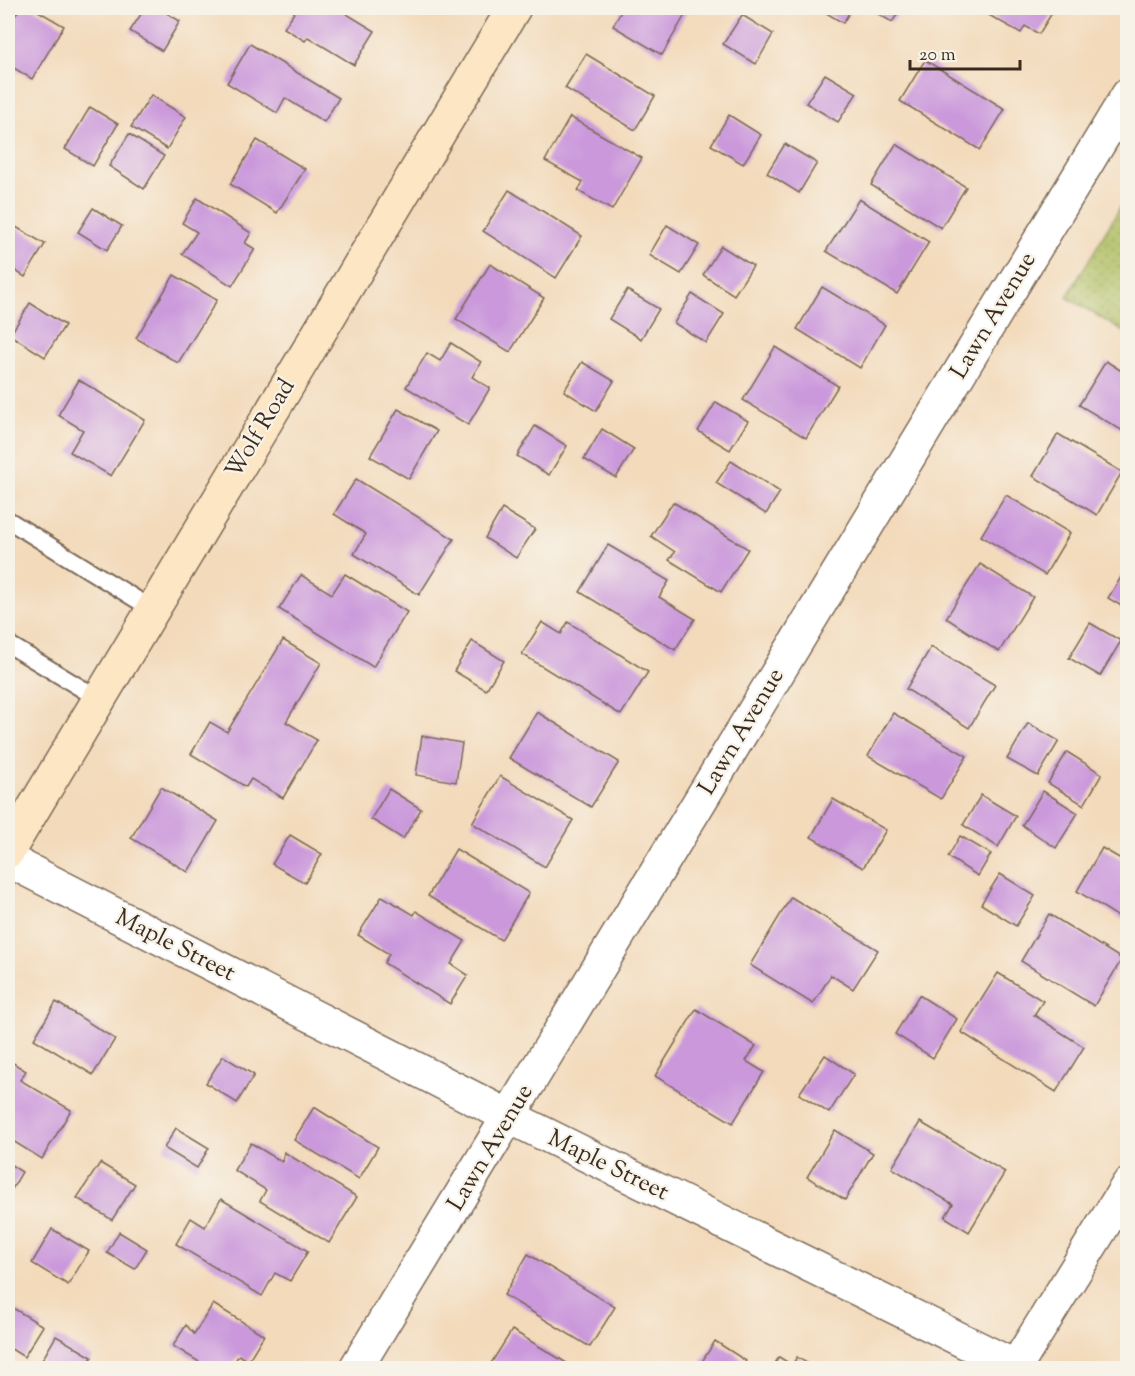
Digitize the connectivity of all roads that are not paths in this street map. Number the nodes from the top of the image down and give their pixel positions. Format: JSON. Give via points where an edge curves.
{"nodes":[{"id":1,"x":514,"y":8,"type":"edge"},
{"id":2,"x":1128,"y":95,"type":"edge"},
{"id":3,"x":8,"y":520,"type":"edge"},
{"id":4,"x":152,"y":609,"type":"junction"},
{"id":5,"x":8,"y":644,"type":"edge"},
{"id":6,"x":99,"y":699,"type":"junction"},
{"id":7,"x":8,"y":851,"type":"edge"},
{"id":8,"x":8,"y":860,"type":"edge"},
{"id":9,"x":510,"y":1117,"type":"junction"},
{"id":10,"x":1128,"y":1185,"type":"edge"},
{"id":11,"x":356,"y":1368,"type":"edge"},
{"id":12,"x":1016,"y":1368,"type":"edge"}],
"edges":[{"from":1,"to":4,"type":"main road","name":"Wolf Road"},
{"from":2,"to":9,"type":"street","name":"Lawn Avenue"},
{"from":3,"to":4,"type":"lane"},
{"from":4,"to":6,"type":"main road","name":"Wolf Road"},
{"from":5,"to":6,"type":"lane"},
{"from":6,"to":7,"type":"main road","name":"Wolf Road"},
{"from":8,"to":9,"type":"street","name":"Maple Street"},
{"from":9,"to":11,"type":"street","name":"Lawn Avenue"},
{"from":9,"to":12,"type":"street","name":"Maple Street"},
{"from":10,"to":12,"type":"street"}]}
